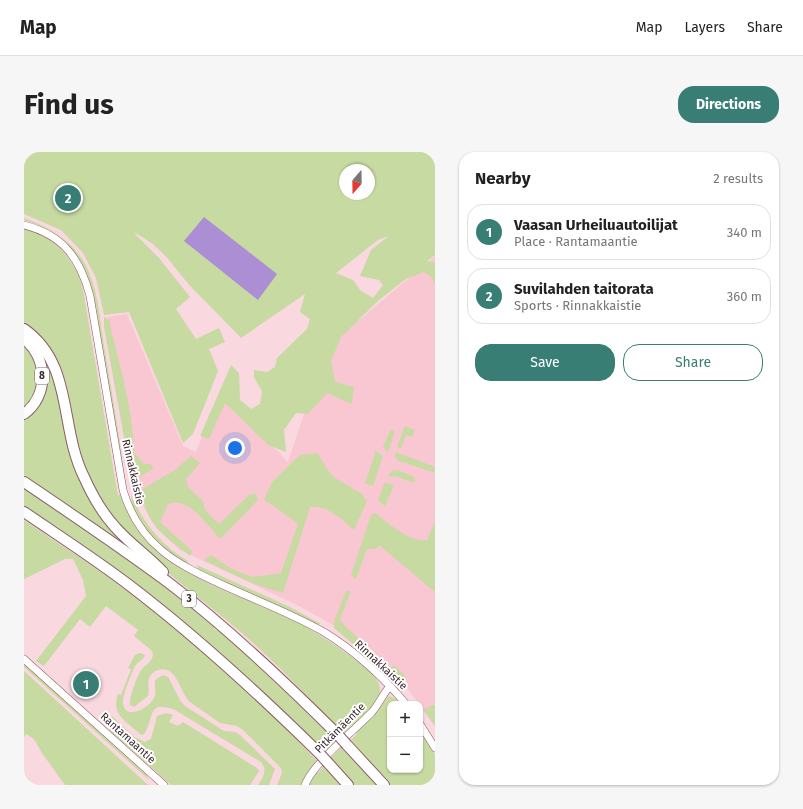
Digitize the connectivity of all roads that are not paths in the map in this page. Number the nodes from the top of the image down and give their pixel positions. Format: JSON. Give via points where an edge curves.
{"nodes":[{"id":1,"x":24,"y":225,"type":"edge"},
{"id":2,"x":24,"y":329,"type":"edge"},
{"id":3,"x":24,"y":339,"type":"edge"},
{"id":4,"x":24,"y":414,"type":"edge"},
{"id":5,"x":24,"y":482,"type":"edge"},
{"id":6,"x":24,"y":512,"type":"edge"},
{"id":7,"x":170,"y":584,"type":"junction"},
{"id":8,"x":24,"y":659,"type":"edge"},
{"id":9,"x":390,"y":686,"type":"junction"},
{"id":10,"x":403,"y":701,"type":"edge"},
{"id":11,"x":423,"y":729,"type":"edge"},
{"id":12,"x":435,"y":748,"type":"edge"},
{"id":13,"x":164,"y":785,"type":"edge"},
{"id":14,"x":305,"y":785,"type":"edge"},
{"id":15,"x":348,"y":785,"type":"edge"},
{"id":16,"x":384,"y":785,"type":"edge"}],
"edges":[{"from":1,"to":9,"type":"street","name":"Rinnakkaistie","via":[[40,229],[54,238],[70,252],[82,271],[90,296],[123,490],[132,515],[141,529],[159,549],[178,563],[293,616],[332,638],[360,658]]},
{"from":2,"to":7,"type":"highway","via":[[36,337],[52,360],[58,376],[75,454],[92,493],[116,528],[162,571]]},
{"from":3,"to":4,"type":"highway","number":"8","via":[[34,348],[42,368],[38,397]]},
{"from":5,"to":7,"type":"highway","number":"3","via":[[85,522]]},
{"from":6,"to":15,"type":"highway","number":"3","bridge":true,"via":[[128,584],[185,629],[251,687]]},
{"from":7,"to":16,"type":"highway","number":"3","bridge":true,"via":[[272,670]]},
{"from":8,"to":13,"type":"street","name":"Rantamaantie"},
{"from":9,"to":10,"type":"street","name":"Rinnakkaistie"},
{"from":9,"to":14,"type":"street","name":"Pitkämäentie","via":[[374,709],[317,766]]},
{"from":11,"to":12,"type":"street"}]}
